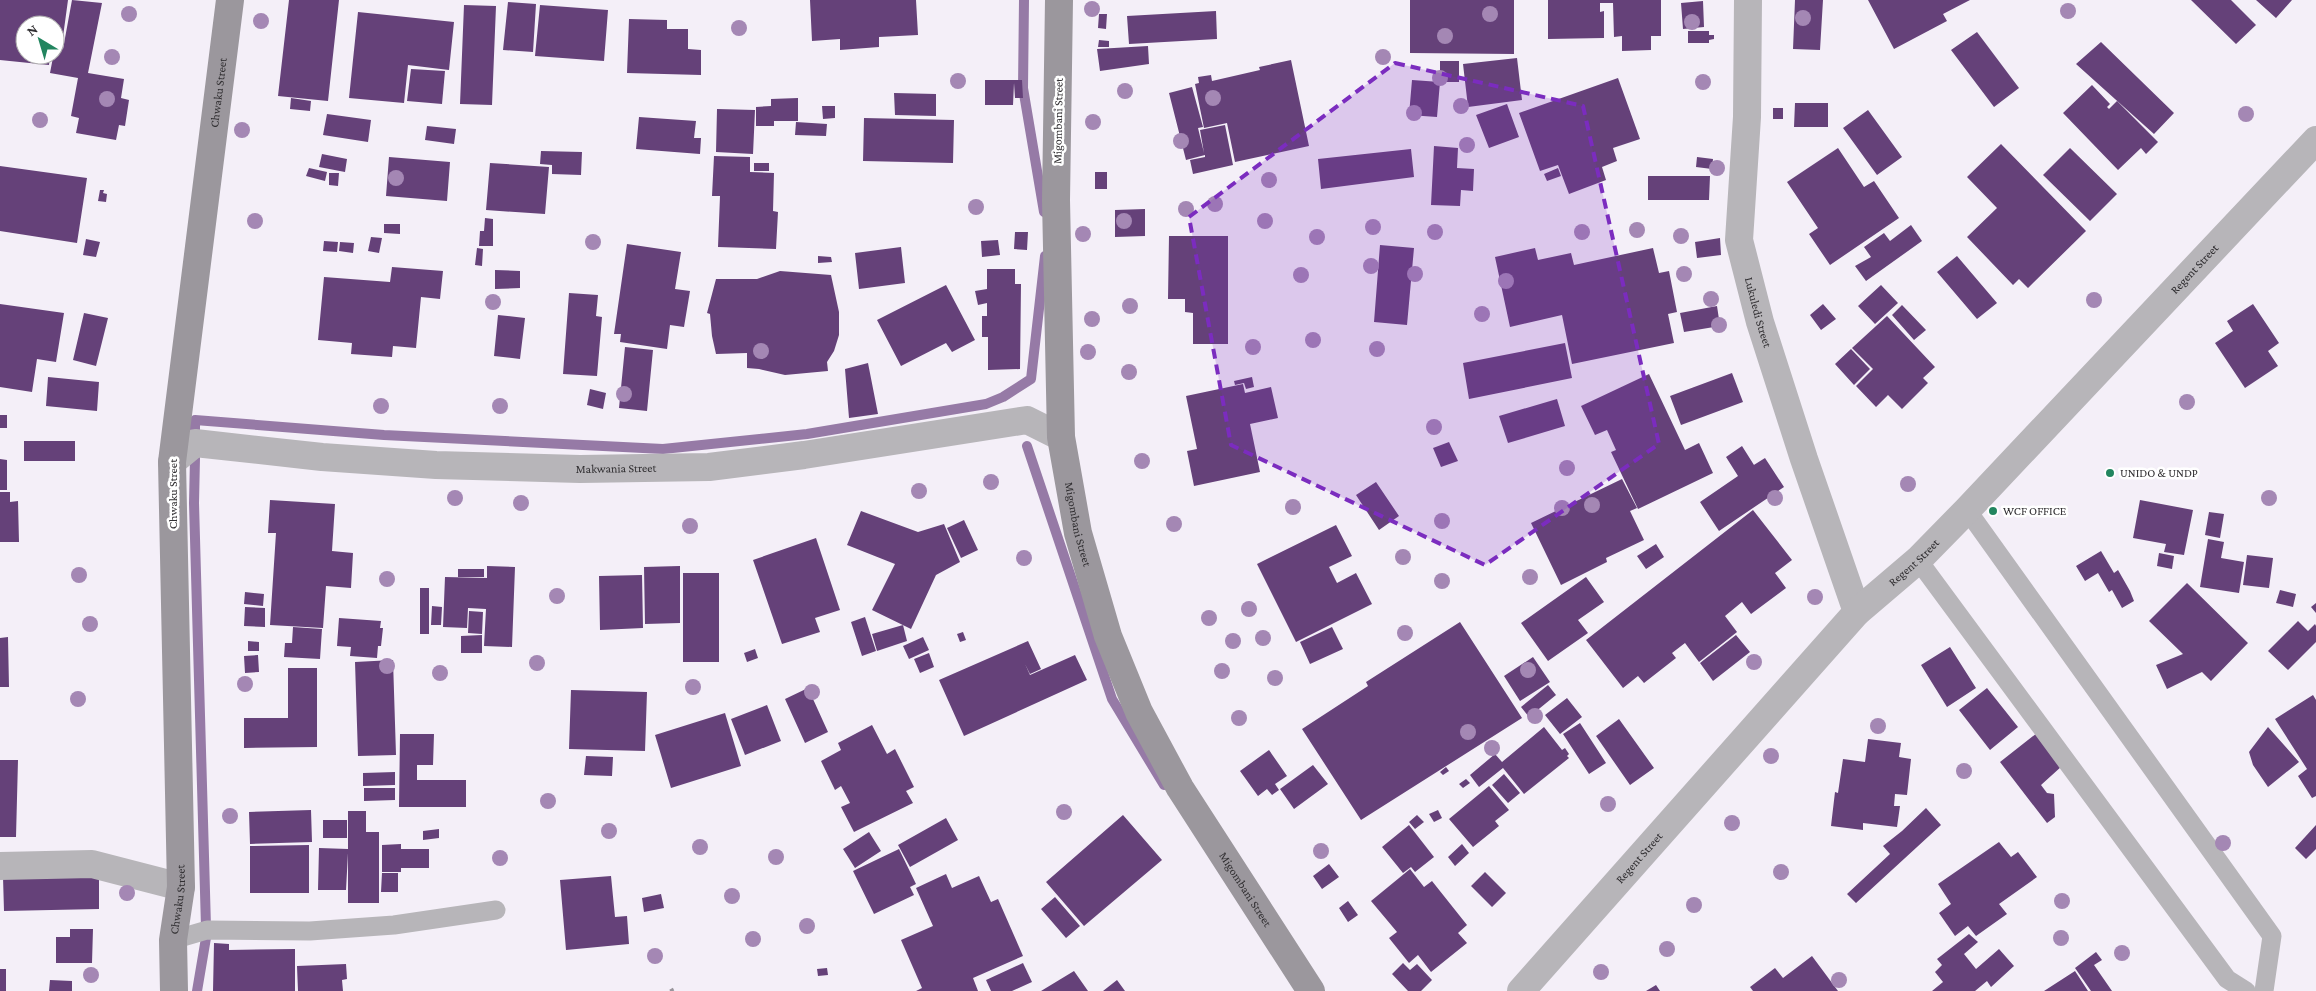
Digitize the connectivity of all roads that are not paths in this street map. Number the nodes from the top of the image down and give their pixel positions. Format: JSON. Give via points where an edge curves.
{"nodes":[{"id":1,"x":230,"y":0,"type":"edge"},
{"id":2,"x":1060,"y":0,"type":"edge"},
{"id":3,"x":1748,"y":0,"type":"edge"},
{"id":4,"x":2316,"y":140,"type":"edge"},
{"id":5,"x":1061,"y":437,"type":"junction"},
{"id":6,"x":172,"y":462,"type":"junction"},
{"id":7,"x":1967,"y":510,"type":"junction"},
{"id":8,"x":1918,"y":560,"type":"junction"},
{"id":9,"x":1856,"y":612,"type":"junction"},
{"id":10,"x":0,"y":866,"type":"edge"},
{"id":11,"x":181,"y":888,"type":"junction"},
{"id":12,"x":496,"y":910,"type":"dead end"},
{"id":13,"x":173,"y":940,"type":"junction"},
{"id":14,"x":174,"y":991,"type":"edge"},
{"id":15,"x":1311,"y":991,"type":"edge"},
{"id":16,"x":1521,"y":991,"type":"edge"},
{"id":17,"x":2246,"y":991,"type":"edge"},
{"id":18,"x":2264,"y":991,"type":"edge"}],
"edges":[{"from":1,"to":6,"type":"main road","name":"Chwaku Street"},
{"from":2,"to":5,"type":"main road","name":"Migombani Street","via":[[1056,200]]},
{"from":3,"to":9,"type":"street","name":"Lukuledi Street","via":[[1747,117],[1739,240],[1760,322]]},
{"from":4,"to":7,"type":"street","name":"Regent Street"},
{"from":5,"to":6,"type":"street","name":"Makwania Street","via":[[1027,420],[709,467],[580,469],[436,465],[195,443]]},
{"from":5,"to":15,"type":"main road","name":"Migombani Street","via":[[1078,533],[1108,636],[1139,712],[1180,788]]},
{"from":6,"to":11,"type":"main road","name":"Chwaku Street"},
{"from":7,"to":8,"type":"street","name":"Regent Street"},
{"from":7,"to":18,"type":"lane","via":[[2272,936]]},
{"from":8,"to":9,"type":"street","name":"Regent Street"},
{"from":8,"to":17,"type":"lane","via":[[2228,979]]},
{"from":9,"to":16,"type":"street","name":"Regent Street"},
{"from":10,"to":11,"type":"street","via":[[92,864]]},
{"from":11,"to":13,"type":"main road","name":"Chwaku Street"},
{"from":12,"to":13,"type":"lane","via":[[394,925],[310,931],[207,930]]},
{"from":13,"to":14,"type":"main road","name":"Chwaku Street"}]}
